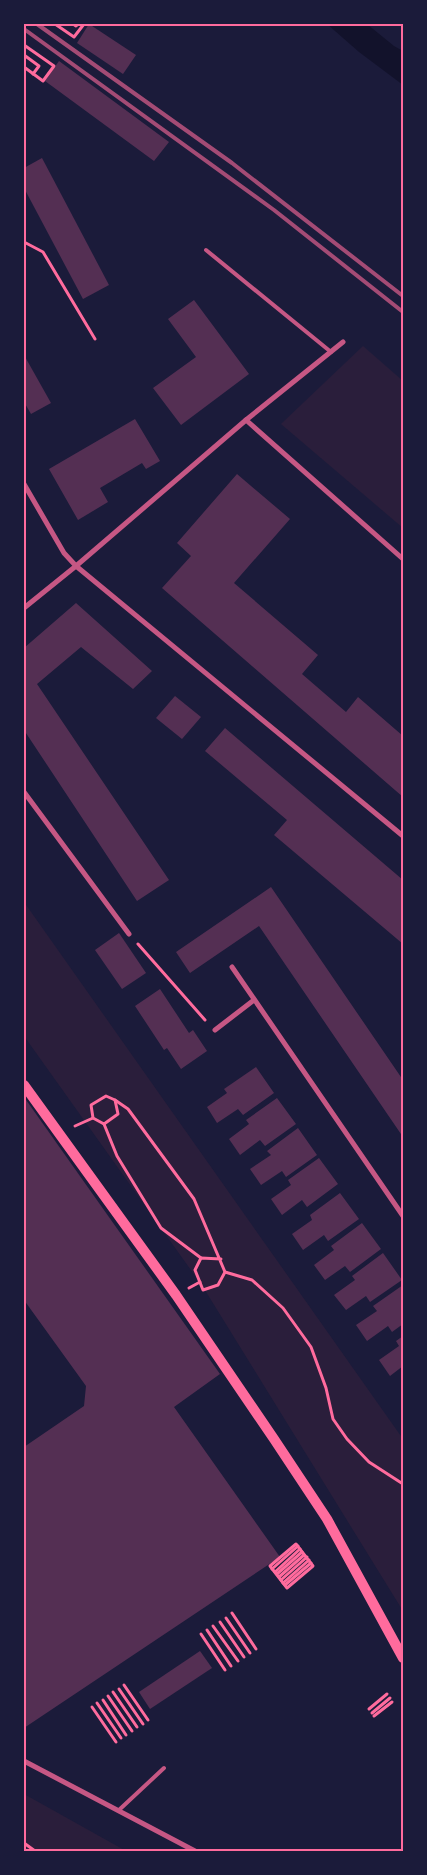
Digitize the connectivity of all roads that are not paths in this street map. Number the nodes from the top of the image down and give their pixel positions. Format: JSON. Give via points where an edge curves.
{"nodes":[{"id":1,"x":206,"y":250,"type":"dead end"},
{"id":2,"x":343,"y":342,"type":"dead end"},
{"id":3,"x":331,"y":352,"type":"junction"},
{"id":4,"x":246,"y":420,"type":"junction"},
{"id":5,"x":24,"y":484,"type":"edge"},
{"id":6,"x":403,"y":559,"type":"edge"},
{"id":7,"x":76,"y":566,"type":"junction"},
{"id":8,"x":24,"y":608,"type":"edge"},
{"id":9,"x":24,"y":792,"type":"edge"},
{"id":10,"x":403,"y":836,"type":"edge"},
{"id":11,"x":129,"y":934,"type":"road end"},
{"id":12,"x":232,"y":967,"type":"dead end"},
{"id":13,"x":254,"y":1000,"type":"junction"},
{"id":14,"x":215,"y":1030,"type":"road end"},
{"id":15,"x":24,"y":1085,"type":"edge"},
{"id":16,"x":403,"y":1216,"type":"edge"},
{"id":17,"x":403,"y":1658,"type":"edge"},
{"id":18,"x":24,"y":1762,"type":"edge"},
{"id":19,"x":164,"y":1768,"type":"dead end"},
{"id":20,"x":118,"y":1810,"type":"junction"},
{"id":21,"x":195,"y":1851,"type":"edge"}],
"edges":[{"from":1,"to":3,"type":"lane"},
{"from":2,"to":3,"type":"street"},
{"from":3,"to":4,"type":"street"},
{"from":4,"to":6,"type":"street"},
{"from":4,"to":7,"type":"street"},
{"from":5,"to":7,"type":"street","via":[[64,553]]},
{"from":7,"to":8,"type":"street"},
{"from":7,"to":10,"type":"street"},
{"from":9,"to":11,"type":"street"},
{"from":12,"to":13,"type":"street"},
{"from":13,"to":14,"type":"street"},
{"from":13,"to":16,"type":"street"},
{"from":15,"to":17,"type":"main road","via":[[176,1295],[327,1519]]},
{"from":18,"to":20,"type":"street"},
{"from":19,"to":20,"type":"lane"},
{"from":20,"to":21,"type":"street"}]}
